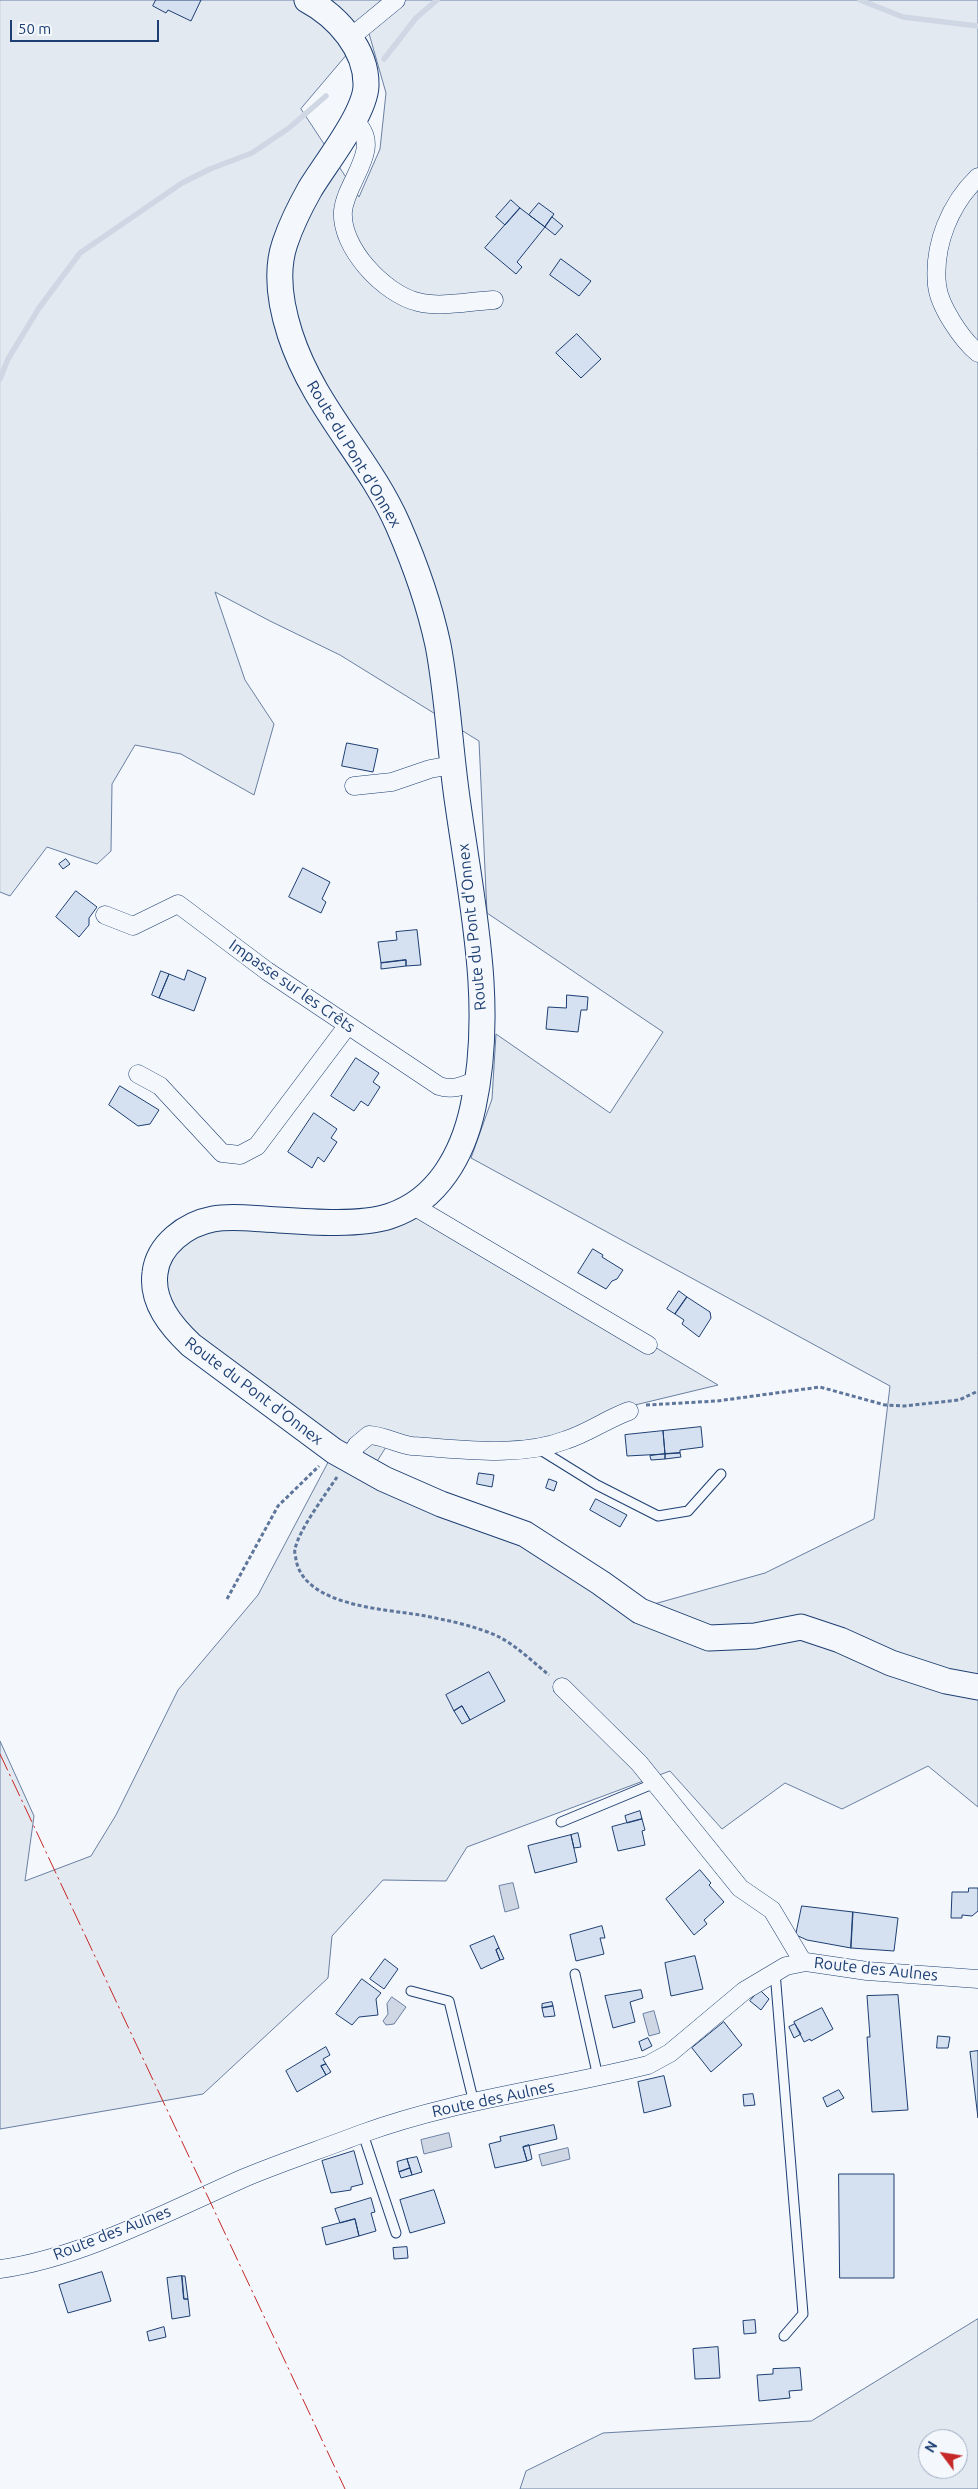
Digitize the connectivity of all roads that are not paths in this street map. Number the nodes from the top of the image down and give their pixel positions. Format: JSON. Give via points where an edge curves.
{"nodes":[{"id":1,"x":306,"y":0,"type":"edge"},
{"id":2,"x":396,"y":0,"type":"edge"},
{"id":3,"x":351,"y":37,"type":"junction"},
{"id":4,"x":354,"y":121,"type":"junction"},
{"id":5,"x":978,"y":177,"type":"edge"},
{"id":6,"x":494,"y":300,"type":"dead end"},
{"id":7,"x":978,"y":353,"type":"edge"},
{"id":8,"x":452,"y":765,"type":"junction"},
{"id":9,"x":354,"y":786,"type":"dead end"},
{"id":10,"x":105,"y":915,"type":"dead end"},
{"id":11,"x":348,"y":1025,"type":"junction"},
{"id":12,"x":138,"y":1074,"type":"dead end"},
{"id":13,"x":479,"y":1079,"type":"junction"},
{"id":14,"x":412,"y":1206,"type":"junction"},
{"id":15,"x":648,"y":1345,"type":"dead end"},
{"id":16,"x":629,"y":1411,"type":"road end"},
{"id":17,"x":536,"y":1448,"type":"junction"},
{"id":18,"x":341,"y":1455,"type":"junction"},
{"id":19,"x":721,"y":1474,"type":"dead end"},
{"id":20,"x":562,"y":1687,"type":"road end"},
{"id":21,"x":978,"y":1687,"type":"edge"},
{"id":22,"x":655,"y":1783,"type":"junction"},
{"id":23,"x":561,"y":1822,"type":"dead end"},
{"id":24,"x":803,"y":1962,"type":"junction"},
{"id":25,"x":775,"y":1971,"type":"junction"},
{"id":26,"x":574,"y":1974,"type":"dead end"},
{"id":27,"x":978,"y":1979,"type":"edge"},
{"id":28,"x":411,"y":1991,"type":"dead end"},
{"id":29,"x":598,"y":2077,"type":"junction"},
{"id":30,"x":474,"y":2103,"type":"junction"},
{"id":31,"x":363,"y":2134,"type":"junction"},
{"id":32,"x":396,"y":2233,"type":"dead end"},
{"id":33,"x":0,"y":2269,"type":"edge"},
{"id":34,"x":784,"y":2336,"type":"dead end"}],
"edges":[{"from":1,"to":3,"type":"street","name":"Route du Pont d'Onnex"},
{"from":2,"to":3,"type":"street"},
{"from":3,"to":4,"type":"street","name":"Route du Pont d'Onnex","via":[[362,60],[367,88]]},
{"from":4,"to":6,"type":"street","via":[[363,129],[367,141],[343,212],[355,251],[373,275],[417,302]]},
{"from":4,"to":8,"type":"street","name":"Route du Pont d'Onnex","via":[[307,194],[284,246],[280,298],[291,338],[315,393],[376,484],[396,520],[418,574],[438,647]]},
{"from":5,"to":7,"type":"street","via":[[952,209],[943,230],[937,286],[952,322]]},
{"from":8,"to":9,"type":"street","via":[[392,782]]},
{"from":8,"to":13,"type":"street","name":"Route du Pont d'Onnex","via":[[478,944],[482,1013]]},
{"from":10,"to":11,"type":"street","name":"Impasse sur les Crêts","via":[[133,926],[178,904],[267,971]]},
{"from":11,"to":12,"type":"street","via":[[257,1146],[240,1155],[222,1153],[160,1086]]},
{"from":11,"to":13,"type":"street","name":"Impasse sur les Crêts","via":[[439,1086],[458,1088]]},
{"from":13,"to":14,"type":"street","name":"Route du Pont d'Onnex","via":[[458,1154],[439,1184]]},
{"from":14,"to":15,"type":"street"},
{"from":14,"to":18,"type":"street","name":"Route du Pont d'Onnex","via":[[388,1217],[352,1221],[213,1219],[174,1238],[161,1252],[155,1268],[154,1288],[161,1308],[176,1330],[191,1345]]},
{"from":16,"to":17,"type":"street","via":[[566,1440]]},
{"from":17,"to":18,"type":"street","via":[[412,1446],[384,1436],[369,1435]]},
{"from":17,"to":19,"type":"lane","via":[[658,1516],[688,1511]]},
{"from":18,"to":21,"type":"street","name":"Route du Pont d'Onnex","via":[[384,1479],[441,1504],[525,1534],[640,1611],[709,1638],[755,1636],[802,1627],[891,1663],[946,1681]]},
{"from":20,"to":22,"type":"street","via":[[639,1762]]},
{"from":22,"to":23,"type":"lane"},
{"from":22,"to":24,"type":"street","via":[[740,1888],[772,1910]]},
{"from":24,"to":25,"type":"street","name":"Route des Aulnes"},
{"from":24,"to":27,"type":"street","name":"Route des Aulnes"},
{"from":25,"to":29,"type":"street","name":"Route des Aulnes","via":[[744,1991],[670,2053],[648,2065]]},
{"from":25,"to":34,"type":"lane","via":[[803,2314]]},
{"from":26,"to":29,"type":"lane"},
{"from":28,"to":30,"type":"lane","via":[[450,2001]]},
{"from":29,"to":30,"type":"street","name":"Route des Aulnes"},
{"from":30,"to":31,"type":"street","name":"Route des Aulnes","via":[[431,2112]]},
{"from":31,"to":32,"type":"lane"},
{"from":31,"to":33,"type":"street","name":"Route des Aulnes","via":[[247,2177],[143,2224],[56,2256]]}]}
